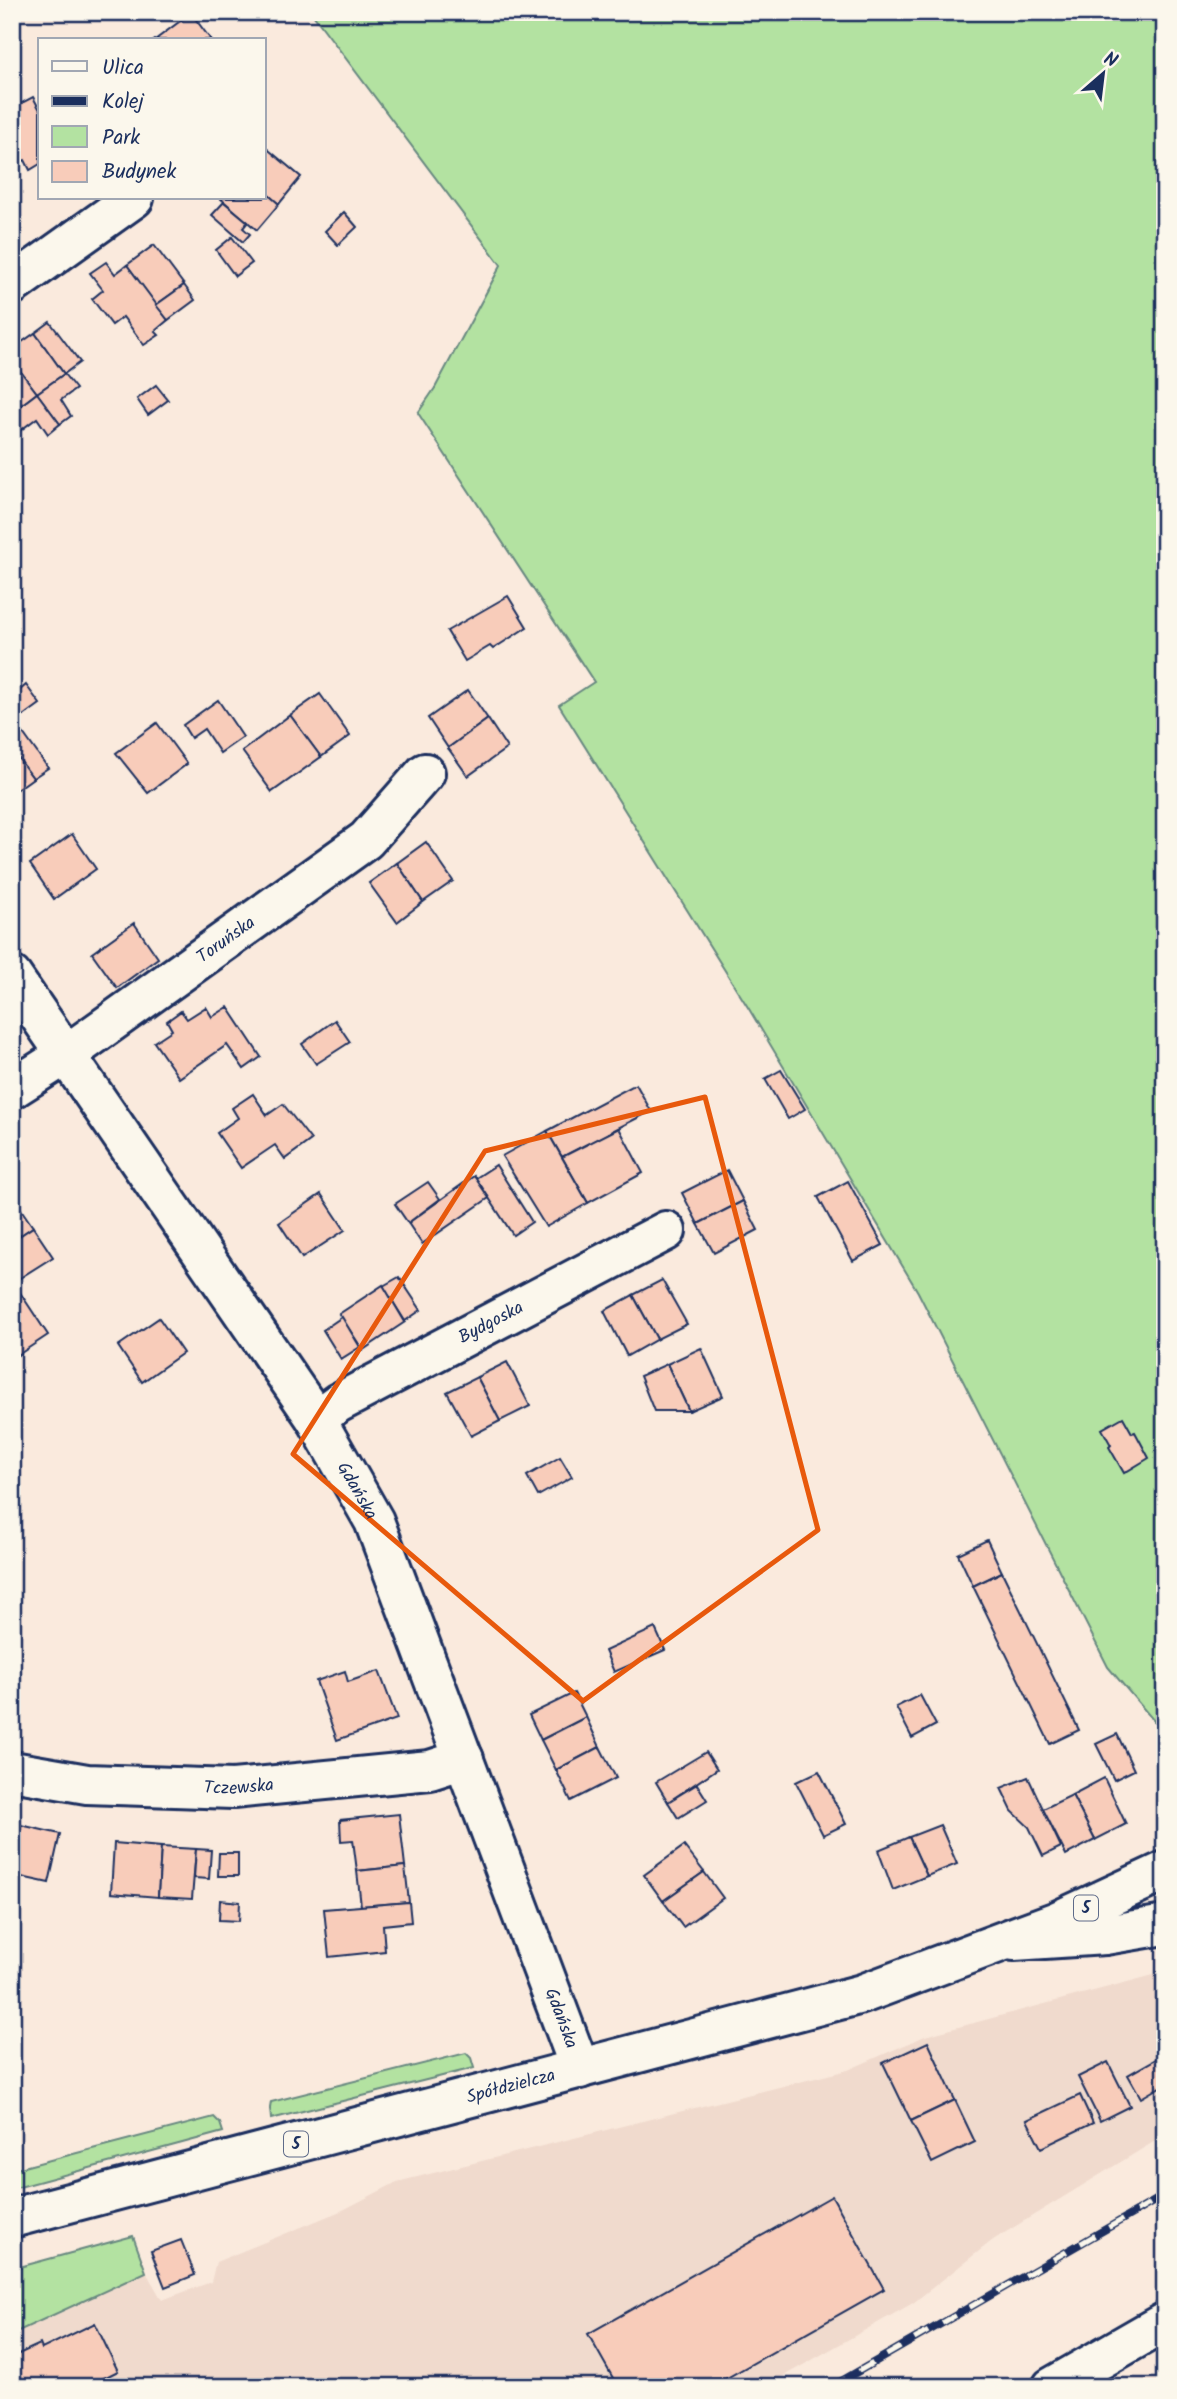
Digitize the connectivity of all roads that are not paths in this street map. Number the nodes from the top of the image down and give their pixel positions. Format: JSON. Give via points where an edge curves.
{"nodes":[{"id":1,"x":132,"y":200,"type":"edge"},
{"id":2,"x":12,"y":285,"type":"edge"},
{"id":3,"x":425,"y":773,"type":"dead end"},
{"id":4,"x":12,"y":976,"type":"edge"},
{"id":5,"x":67,"y":1054,"type":"junction"},
{"id":6,"x":12,"y":1089,"type":"edge"},
{"id":7,"x":666,"y":1231,"type":"dead end"},
{"id":8,"x":316,"y":1419,"type":"junction"},
{"id":9,"x":464,"y":1759,"type":"junction"},
{"id":10,"x":12,"y":1771,"type":"edge"},
{"id":11,"x":1165,"y":1871,"type":"edge"},
{"id":12,"x":1165,"y":1925,"type":"edge"},
{"id":13,"x":1005,"y":1941,"type":"junction"},
{"id":14,"x":580,"y":2069,"type":"junction"},
{"id":15,"x":12,"y":2218,"type":"edge"},
{"id":16,"x":1165,"y":2322,"type":"edge"},
{"id":17,"x":1052,"y":2387,"type":"edge"}],
"edges":[{"from":1,"to":2,"type":"street"},
{"from":3,"to":5,"type":"street","name":"Toruńska","via":[[366,840]]},
{"from":4,"to":5,"type":"street","name":"Gdańska"},
{"from":5,"to":6,"type":"street","name":"Toruńska"},
{"from":5,"to":8,"type":"street","name":"Gdańska"},
{"from":7,"to":8,"type":"street","name":"Bydgoska","via":[[338,1403]]},
{"from":8,"to":9,"type":"street","name":"Gdańska","via":[[374,1521]]},
{"from":9,"to":10,"type":"street","name":"Tczewska","via":[[430,1770],[233,1789],[87,1784]]},
{"from":9,"to":14,"type":"street","name":"Gdańska"},
{"from":11,"to":13,"type":"street","number":"5"},
{"from":12,"to":13,"type":"street","via":[[1105,1936]]},
{"from":13,"to":14,"type":"street","name":"Spółdzielcza","number":"5","via":[[862,1994]]},
{"from":14,"to":15,"type":"street","name":"Spółdzielcza","number":"5"},
{"from":16,"to":17,"type":"street"}]}
